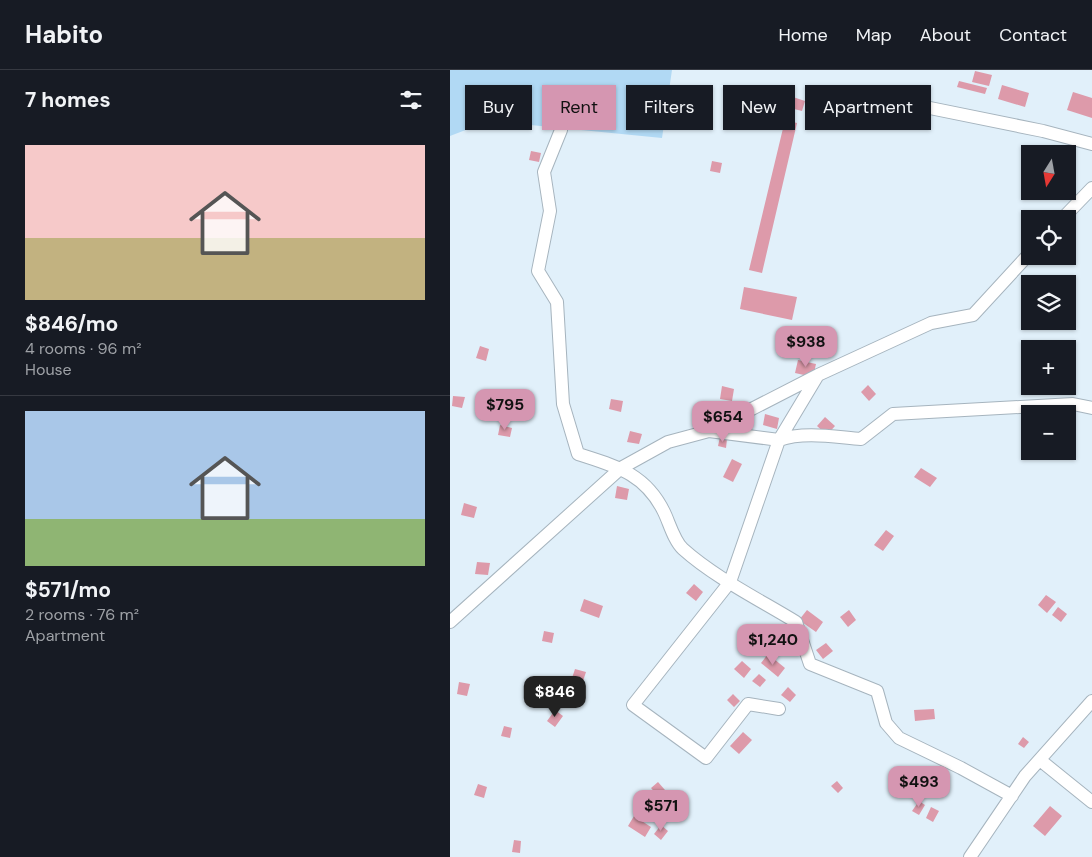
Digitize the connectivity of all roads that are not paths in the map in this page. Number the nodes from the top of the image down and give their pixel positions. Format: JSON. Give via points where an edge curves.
{"nodes":[{"id":1,"x":931,"y":108,"type":"edge"},
{"id":2,"x":561,"y":130,"type":"dead end"},
{"id":3,"x":1092,"y":144,"type":"edge"},
{"id":4,"x":1092,"y":188,"type":"edge"},
{"id":5,"x":1071,"y":210,"type":"edge"},
{"id":6,"x":1021,"y":264,"type":"edge"},
{"id":7,"x":818,"y":375,"type":"junction"},
{"id":8,"x":1092,"y":408,"type":"edge"},
{"id":9,"x":708,"y":431,"type":"junction"},
{"id":10,"x":779,"y":440,"type":"junction"},
{"id":11,"x":621,"y":468,"type":"junction"},
{"id":12,"x":730,"y":582,"type":"junction"},
{"id":13,"x":450,"y":622,"type":"edge"},
{"id":14,"x":1092,"y":701,"type":"edge"},
{"id":15,"x":778,"y":709,"type":"dead end"},
{"id":16,"x":1040,"y":760,"type":"junction"},
{"id":17,"x":1012,"y":796,"type":"junction"},
{"id":18,"x":1092,"y":802,"type":"edge"},
{"id":19,"x":970,"y":857,"type":"edge"}],
"edges":[{"from":1,"to":3,"type":"street"},
{"from":2,"to":11,"type":"street","via":[[544,172],[550,211],[538,271],[557,302],[563,404],[578,454]]},
{"from":4,"to":5,"type":"street"},
{"from":6,"to":7,"type":"street","via":[[973,315],[931,323]]},
{"from":7,"to":9,"type":"street"},
{"from":7,"to":10,"type":"street"},
{"from":8,"to":10,"type":"street","via":[[1073,404],[893,414],[861,439],[820,436]]},
{"from":9,"to":10,"type":"street"},
{"from":9,"to":11,"type":"street","via":[[668,442]]},
{"from":10,"to":12,"type":"street"},
{"from":11,"to":12,"type":"street","via":[[640,479],[662,508],[681,548]]},
{"from":11,"to":13,"type":"street"},
{"from":12,"to":15,"type":"street","via":[[633,705],[706,758],[748,704]]},
{"from":12,"to":17,"type":"street","via":[[796,622],[810,664],[877,691],[886,723],[899,738]]},
{"from":14,"to":16,"type":"street"},
{"from":16,"to":17,"type":"street"},
{"from":16,"to":18,"type":"street"},
{"from":17,"to":19,"type":"street"}]}
